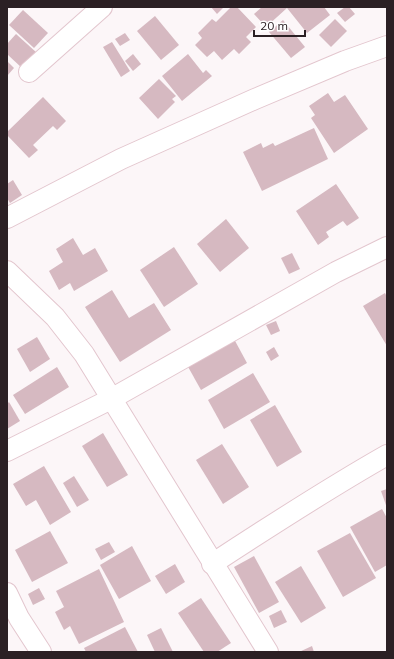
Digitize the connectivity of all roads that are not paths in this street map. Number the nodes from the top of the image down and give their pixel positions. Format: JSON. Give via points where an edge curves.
{"nodes":[{"id":1,"x":102,"y":7,"type":"edge"},
{"id":2,"x":387,"y":46,"type":"edge"},
{"id":3,"x":29,"y":72,"type":"dead end"},
{"id":4,"x":7,"y":218,"type":"edge"},
{"id":5,"x":387,"y":246,"type":"edge"},
{"id":6,"x":7,"y":271,"type":"edge"},
{"id":7,"x":111,"y":399,"type":"junction"},
{"id":8,"x":7,"y":451,"type":"edge"},
{"id":9,"x":387,"y":455,"type":"edge"},
{"id":10,"x":212,"y":564,"type":"junction"},
{"id":11,"x":7,"y":593,"type":"edge"},
{"id":12,"x":41,"y":652,"type":"edge"},
{"id":13,"x":268,"y":652,"type":"edge"}],
"edges":[{"from":1,"to":3,"type":"street"},
{"from":2,"to":4,"type":"street","via":[[255,99],[121,159]]},
{"from":5,"to":7,"type":"street"},
{"from":6,"to":7,"type":"street","via":[[55,317],[84,354]]},
{"from":7,"to":8,"type":"street"},
{"from":7,"to":10,"type":"street"},
{"from":9,"to":10,"type":"street"},
{"from":10,"to":13,"type":"street"},
{"from":11,"to":12,"type":"street","via":[[18,618]]}]}
